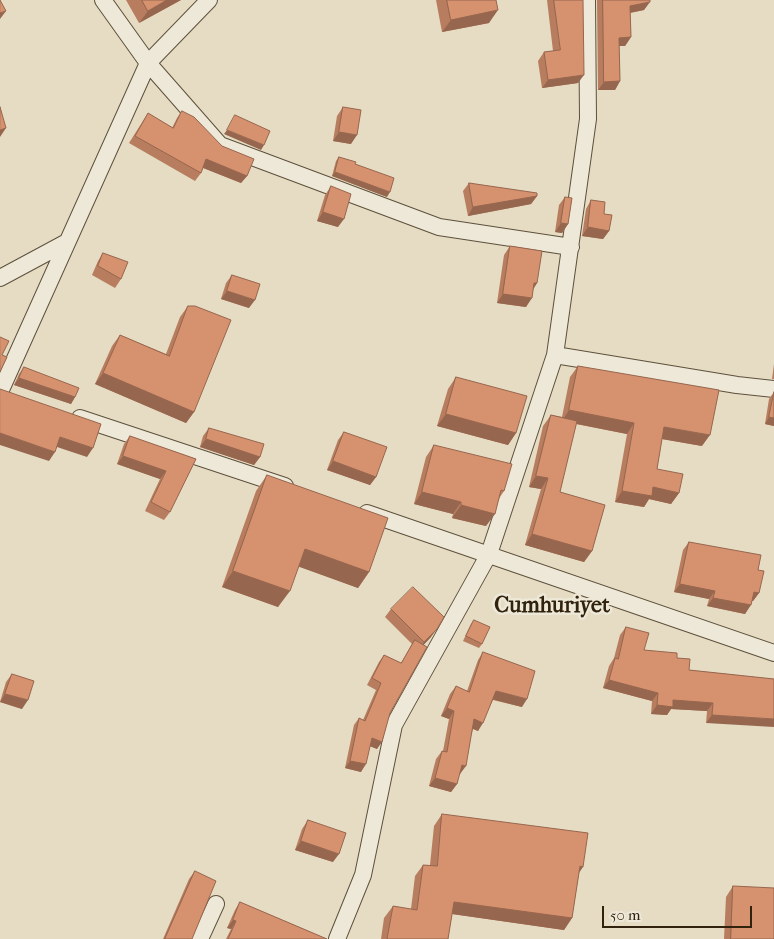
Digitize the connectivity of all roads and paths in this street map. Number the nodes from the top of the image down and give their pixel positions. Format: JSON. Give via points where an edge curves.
{"nodes":[{"id":1,"x":103,"y":0,"type":"edge"},
{"id":2,"x":209,"y":0,"type":"edge"},
{"id":3,"x":587,"y":0,"type":"edge"},
{"id":4,"x":148,"y":63,"type":"junction"},
{"id":5,"x":67,"y":242,"type":"junction"},
{"id":6,"x":571,"y":247,"type":"junction"},
{"id":7,"x":0,"y":278,"type":"edge"},
{"id":8,"x":555,"y":355,"type":"junction"},
{"id":9,"x":774,"y":388,"type":"edge"},
{"id":10,"x":0,"y":391,"type":"edge"},
{"id":11,"x":19,"y":398,"type":"edge"},
{"id":12,"x":66,"y":413,"type":"edge"},
{"id":13,"x":301,"y":491,"type":"edge"},
{"id":14,"x":348,"y":507,"type":"edge"},
{"id":15,"x":489,"y":554,"type":"junction"},
{"id":16,"x":774,"y":653,"type":"edge"},
{"id":17,"x":216,"y":904,"type":"dead end"},
{"id":18,"x":200,"y":939,"type":"edge"},
{"id":19,"x":338,"y":939,"type":"edge"}],
"edges":[{"from":1,"to":4,"type":"street"},
{"from":2,"to":4,"type":"street"},
{"from":3,"to":6,"type":"street","via":[[588,119]]},
{"from":4,"to":5,"type":"street"},
{"from":4,"to":6,"type":"street","via":[[220,145],[439,227]]},
{"from":5,"to":7,"type":"street"},
{"from":5,"to":10,"type":"street"},
{"from":6,"to":8,"type":"street"},
{"from":8,"to":9,"type":"street","via":[[737,385]]},
{"from":8,"to":15,"type":"street"},
{"from":10,"to":11,"type":"street"},
{"from":12,"to":13,"type":"street"},
{"from":14,"to":15,"type":"street"},
{"from":15,"to":16,"type":"street"},
{"from":15,"to":19,"type":"street","via":[[394,725],[363,875]]},
{"from":17,"to":18,"type":"street"}]}
